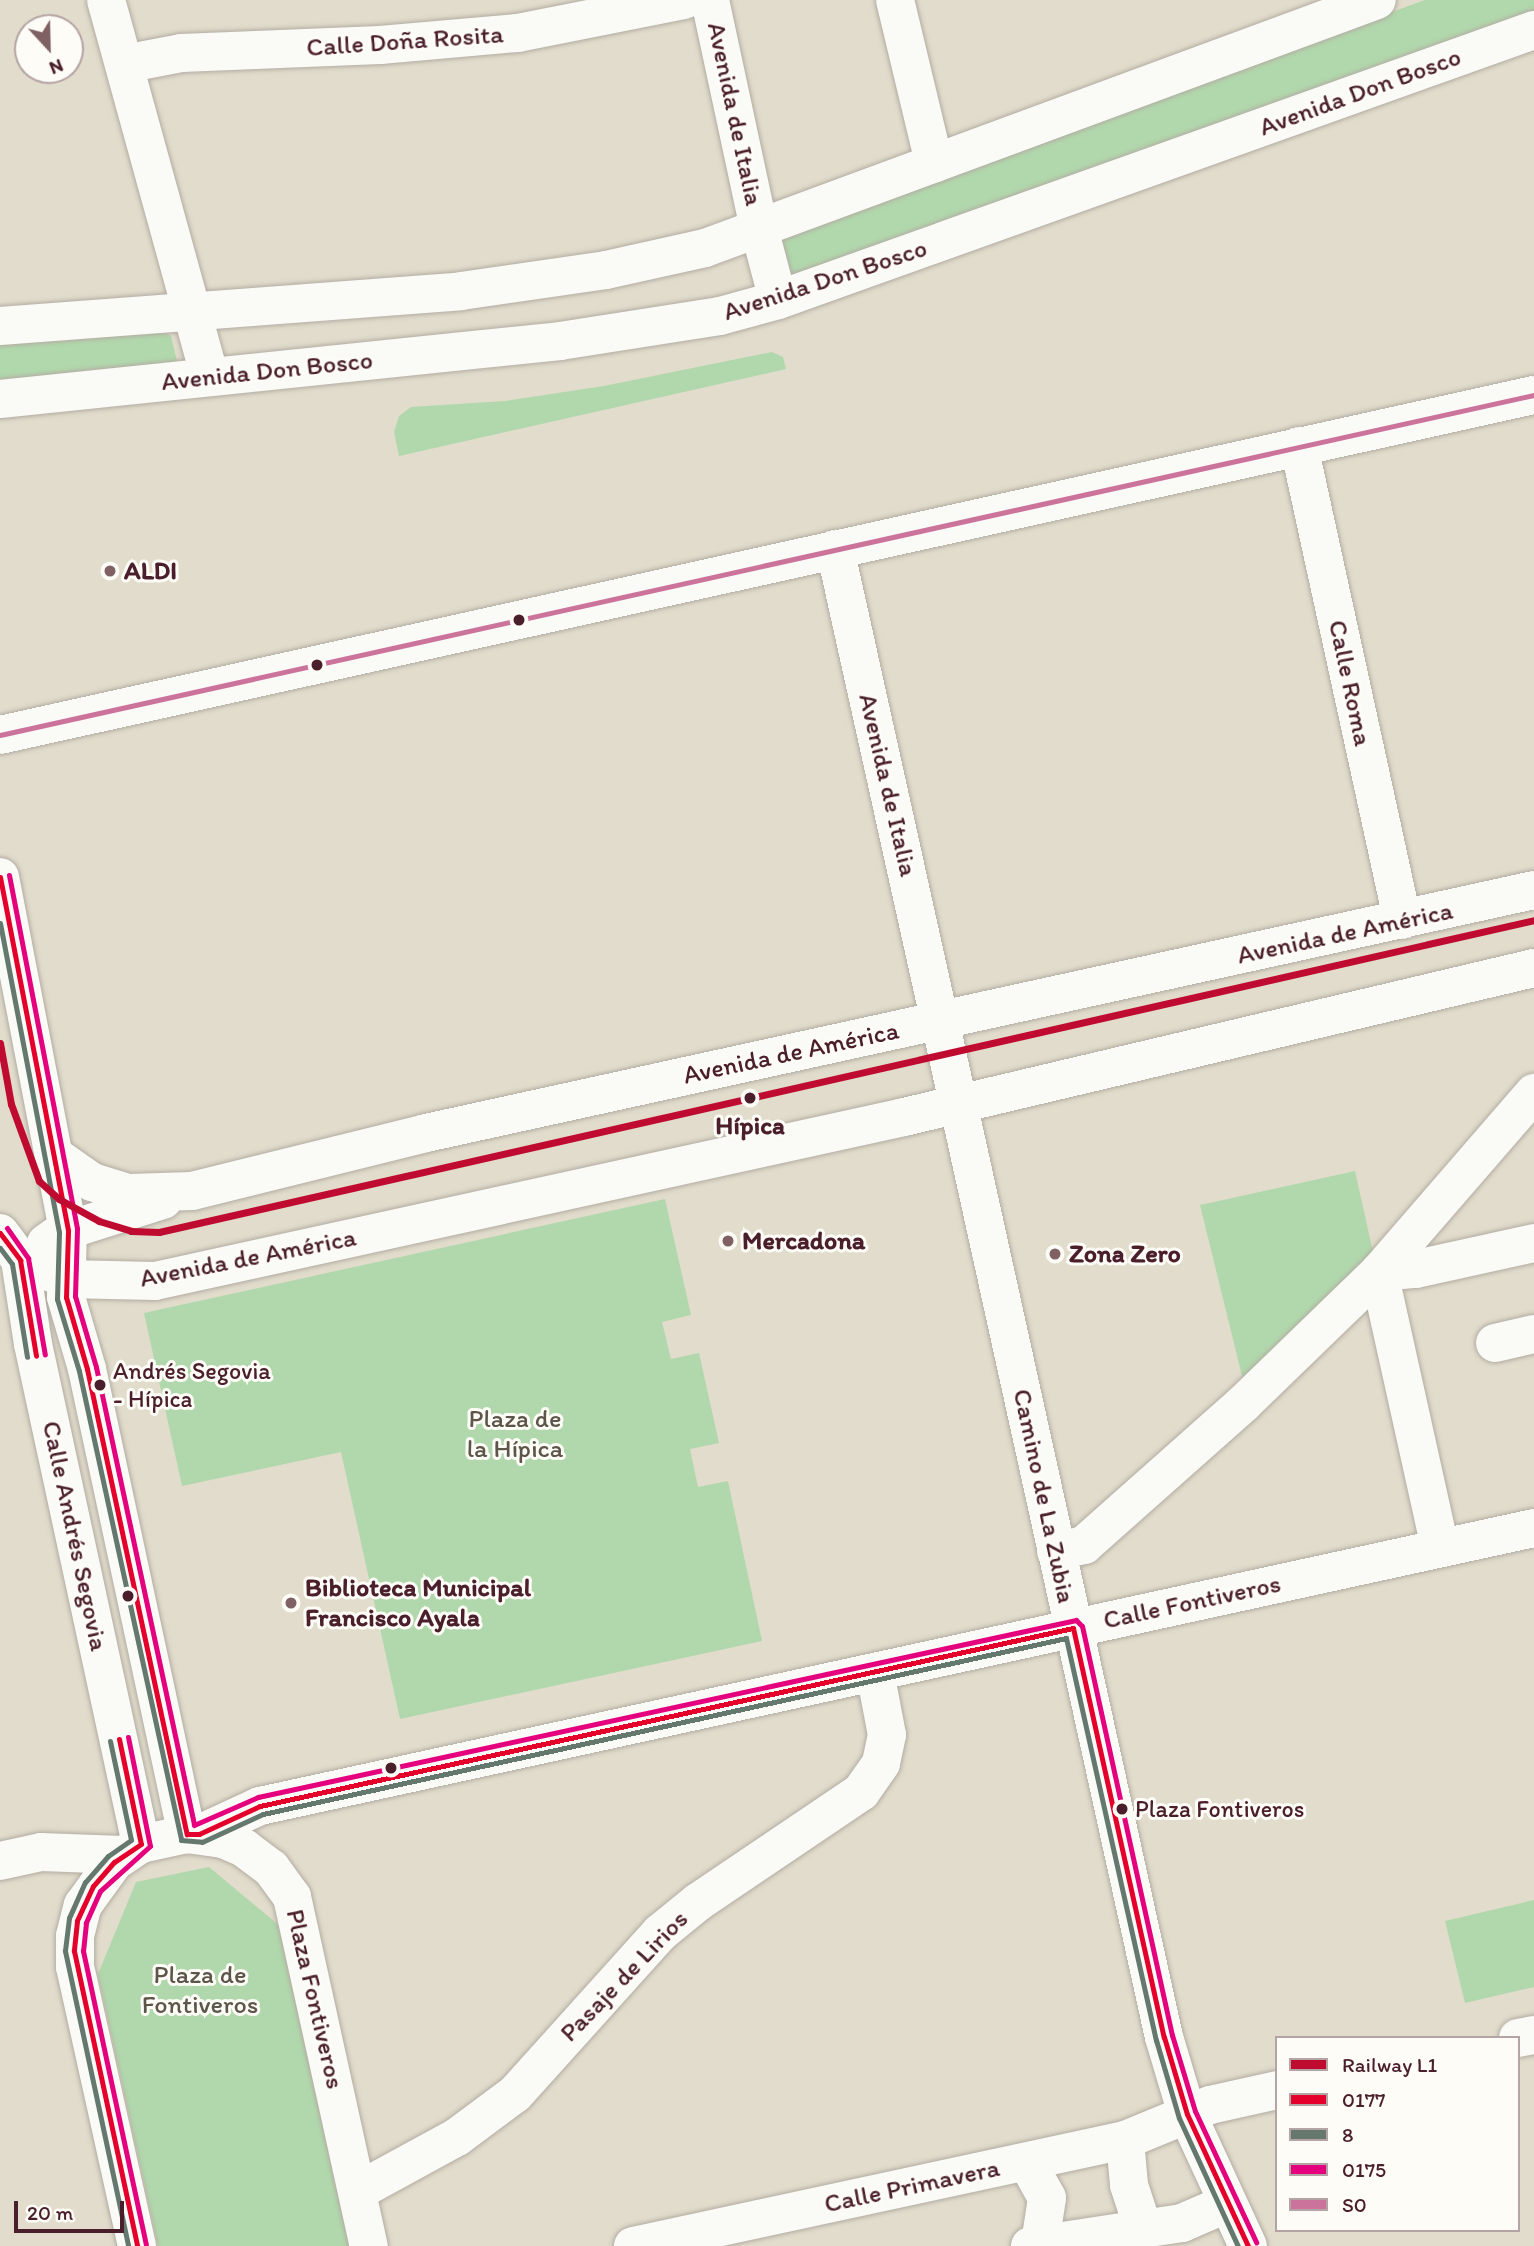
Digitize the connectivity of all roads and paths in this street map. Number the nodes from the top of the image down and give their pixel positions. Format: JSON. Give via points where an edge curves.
{"nodes":[{"id":1,"x":106,"y":0,"type":"edge"},
{"id":2,"x":684,"y":0,"type":"edge"},
{"id":3,"x":710,"y":0,"type":"edge"},
{"id":4,"x":895,"y":0,"type":"edge"},
{"id":5,"x":1377,"y":0,"type":"edge"},
{"id":6,"x":1534,"y":30,"type":"edge"},
{"id":7,"x":124,"y":64,"type":"junction"},
{"id":8,"x":934,"y":163,"type":"junction"},
{"id":9,"x":759,"y":228,"type":"junction"},
{"id":10,"x":778,"y":300,"type":"junction"},
{"id":11,"x":192,"y":312,"type":"junction"},
{"id":12,"x":0,"y":326,"type":"edge"},
{"id":13,"x":209,"y":374,"type":"junction"},
{"id":14,"x":1534,"y":395,"type":"edge"},
{"id":15,"x":0,"y":399,"type":"edge"},
{"id":16,"x":1299,"y":446,"type":"junction"},
{"id":17,"x":835,"y":550,"type":"junction"},
{"id":18,"x":0,"y":735,"type":"edge"},
{"id":19,"x":0,"y":877,"type":"edge"},
{"id":20,"x":1534,"y":890,"type":"edge"},
{"id":21,"x":1402,"y":920,"type":"junction"},
{"id":22,"x":1534,"y":968,"type":"edge"},
{"id":23,"x":940,"y":1021,"type":"junction"},
{"id":24,"x":1534,"y":1093,"type":"edge"},
{"id":25,"x":958,"y":1103,"type":"junction"},
{"id":26,"x":55,"y":1156,"type":"junction"},
{"id":27,"x":192,"y":1191,"type":"junction"},
{"id":28,"x":68,"y":1231,"type":"junction"},
{"id":29,"x":1534,"y":1243,"type":"edge"},
{"id":30,"x":7,"y":1252,"type":"edge"},
{"id":31,"x":66,"y":1279,"type":"junction"},
{"id":32,"x":108,"y":1282,"type":"junction"},
{"id":33,"x":1382,"y":1283,"type":"junction"},
{"id":34,"x":79,"y":1334,"type":"junction"},
{"id":35,"x":1534,"y":1334,"type":"edge"},
{"id":36,"x":1495,"y":1343,"type":"dead end"},
{"id":37,"x":1534,"y":1528,"type":"edge"},
{"id":38,"x":1440,"y":1548,"type":"junction"},
{"id":39,"x":1056,"y":1551,"type":"junction"},
{"id":40,"x":1073,"y":1629,"type":"junction"},
{"id":41,"x":875,"y":1672,"type":"junction"},
{"id":42,"x":193,"y":1834,"type":"junction"},
{"id":43,"x":132,"y":1849,"type":"junction"},
{"id":44,"x":0,"y":1861,"type":"edge"},
{"id":45,"x":1275,"y":2091,"type":"edge"},
{"id":46,"x":1187,"y":2114,"type":"junction"},
{"id":47,"x":1125,"y":2140,"type":"junction"},
{"id":48,"x":1027,"y":2162,"type":"junction"},
{"id":49,"x":358,"y":2191,"type":"junction"},
{"id":50,"x":1228,"y":2203,"type":"junction"},
{"id":51,"x":1143,"y":2228,"type":"junction"},
{"id":52,"x":1035,"y":2245,"type":"edge"},
{"id":53,"x":137,"y":2246,"type":"edge"},
{"id":54,"x":369,"y":2246,"type":"edge"},
{"id":55,"x":633,"y":2246,"type":"edge"},
{"id":56,"x":1248,"y":2246,"type":"edge"}],
"edges":[{"from":1,"to":7,"type":"main road"},
{"from":2,"to":7,"type":"main road","name":"Calle Doña Rosita","via":[[518,33],[380,45],[181,53]]},
{"from":3,"to":9,"type":"main road","name":"Avenida de Italia"},
{"from":4,"to":8,"type":"main road"},
{"from":5,"to":8,"type":"main road"},
{"from":6,"to":10,"type":"main road","name":"Avenida Don Bosco"},
{"from":7,"to":11,"type":"main road"},
{"from":8,"to":9,"type":"main road"},
{"from":9,"to":10,"type":"main road","name":"Avenida de Italia"},
{"from":9,"to":11,"type":"main road","via":[[712,246],[606,270],[461,291]]},
{"from":10,"to":13,"type":"main road","name":"Avenida Don Bosco","via":[[702,319],[560,341]]},
{"from":11,"to":12,"type":"main road"},
{"from":11,"to":13,"type":"main road"},
{"from":13,"to":15,"type":"main road","name":"Avenida Don Bosco"},
{"from":14,"to":16,"type":"main road"},
{"from":16,"to":17,"type":"main road"},
{"from":16,"to":21,"type":"main road","name":"Calle Roma"},
{"from":17,"to":18,"type":"main road"},
{"from":17,"to":23,"type":"main road","name":"Avenida de Italia"},
{"from":19,"to":26,"type":"main road","name":"Calle Andrés Segovia","via":[[42,1112]]},
{"from":20,"to":21,"type":"main road","name":"Avenida de América"},
{"from":21,"to":23,"type":"main road","name":"Avenida de América"},
{"from":22,"to":25,"type":"main road","name":"Avenida de América"},
{"from":23,"to":25,"type":"main road","name":"Avenida de Italia"},
{"from":23,"to":27,"type":"main road","name":"Avenida de América","via":[[426,1133]]},
{"from":24,"to":33,"type":"main road"},
{"from":25,"to":32,"type":"main road","name":"Avenida de América","via":[[155,1281]]},
{"from":25,"to":39,"type":"main road","name":"Camino de La Zubia"},
{"from":26,"to":27,"type":"main road","name":"Avenida de América","via":[[92,1182],[128,1193]]},
{"from":26,"to":28,"type":"main road","name":"Calle Andrés Segovia"},
{"from":27,"to":28,"type":"main road"},
{"from":28,"to":30,"type":"main road"},
{"from":28,"to":31,"type":"main road","name":"Calle Andrés Segovia"},
{"from":29,"to":33,"type":"main road","via":[[1416,1269]]},
{"from":30,"to":31,"type":"main road","name":"Avenida de América"},
{"from":30,"to":43,"type":"main road","name":"Calle Andrés Segovia","via":[[33,1344]]},
{"from":31,"to":32,"type":"main road","name":"Avenida de América"},
{"from":31,"to":34,"type":"main road","name":"Calle Andrés Segovia","via":[[66,1297]]},
{"from":32,"to":34,"type":"main road"},
{"from":33,"to":38,"type":"main road"},
{"from":33,"to":39,"type":"main road","via":[[1084,1545]]},
{"from":34,"to":42,"type":"main road","name":"Calle Andrés Segovia"},
{"from":35,"to":36,"type":"main road"},
{"from":37,"to":38,"type":"main road","name":"Calle Fontiveros"},
{"from":38,"to":40,"type":"main road","name":"Calle Fontiveros"},
{"from":39,"to":40,"type":"main road","name":"Camino de La Zubia"},
{"from":40,"to":41,"type":"main road","name":"Calle Fontiveros"},
{"from":40,"to":46,"type":"main road","name":"Camino de La Zubia","via":[[1164,2037]]},
{"from":41,"to":42,"type":"main road","name":"Calle Fontiveros","via":[[245,1810]]},
{"from":41,"to":49,"type":"main road","name":"Pasaje de Lirios","via":[[887,1735],[881,1763],[861,1792],[698,1902],[660,1933],[515,2094],[457,2137]]},
{"from":42,"to":43,"type":"main road","name":"Plaza Fontiveros"},
{"from":42,"to":49,"type":"main road","name":"Plaza Fontiveros","via":[[223,1839],[262,1860],[292,1897]]},
{"from":43,"to":44,"type":"main road","via":[[41,1852]]},
{"from":43,"to":53,"type":"main road","via":[[105,1871],[83,1905],[74,1951]]},
{"from":45,"to":46,"type":"main road","name":"Calle Primavera"},
{"from":46,"to":47,"type":"main road","name":"Calle Primavera"},
{"from":46,"to":50,"type":"main road","name":"Camino de La Zubia"},
{"from":47,"to":48,"type":"main road","name":"Calle Primavera"},
{"from":47,"to":51,"type":"main road","via":[[1129,2185]]},
{"from":48,"to":52,"type":"main road","via":[[1047,2198]]},
{"from":48,"to":55,"type":"main road","name":"Calle Primavera"},
{"from":49,"to":54,"type":"main road","name":"Plaza Fontiveros"},
{"from":50,"to":51,"type":"main road","via":[[1182,2223]]},
{"from":50,"to":56,"type":"main road","name":"Camino de La Zubia"},
{"from":51,"to":52,"type":"main road"}]}
